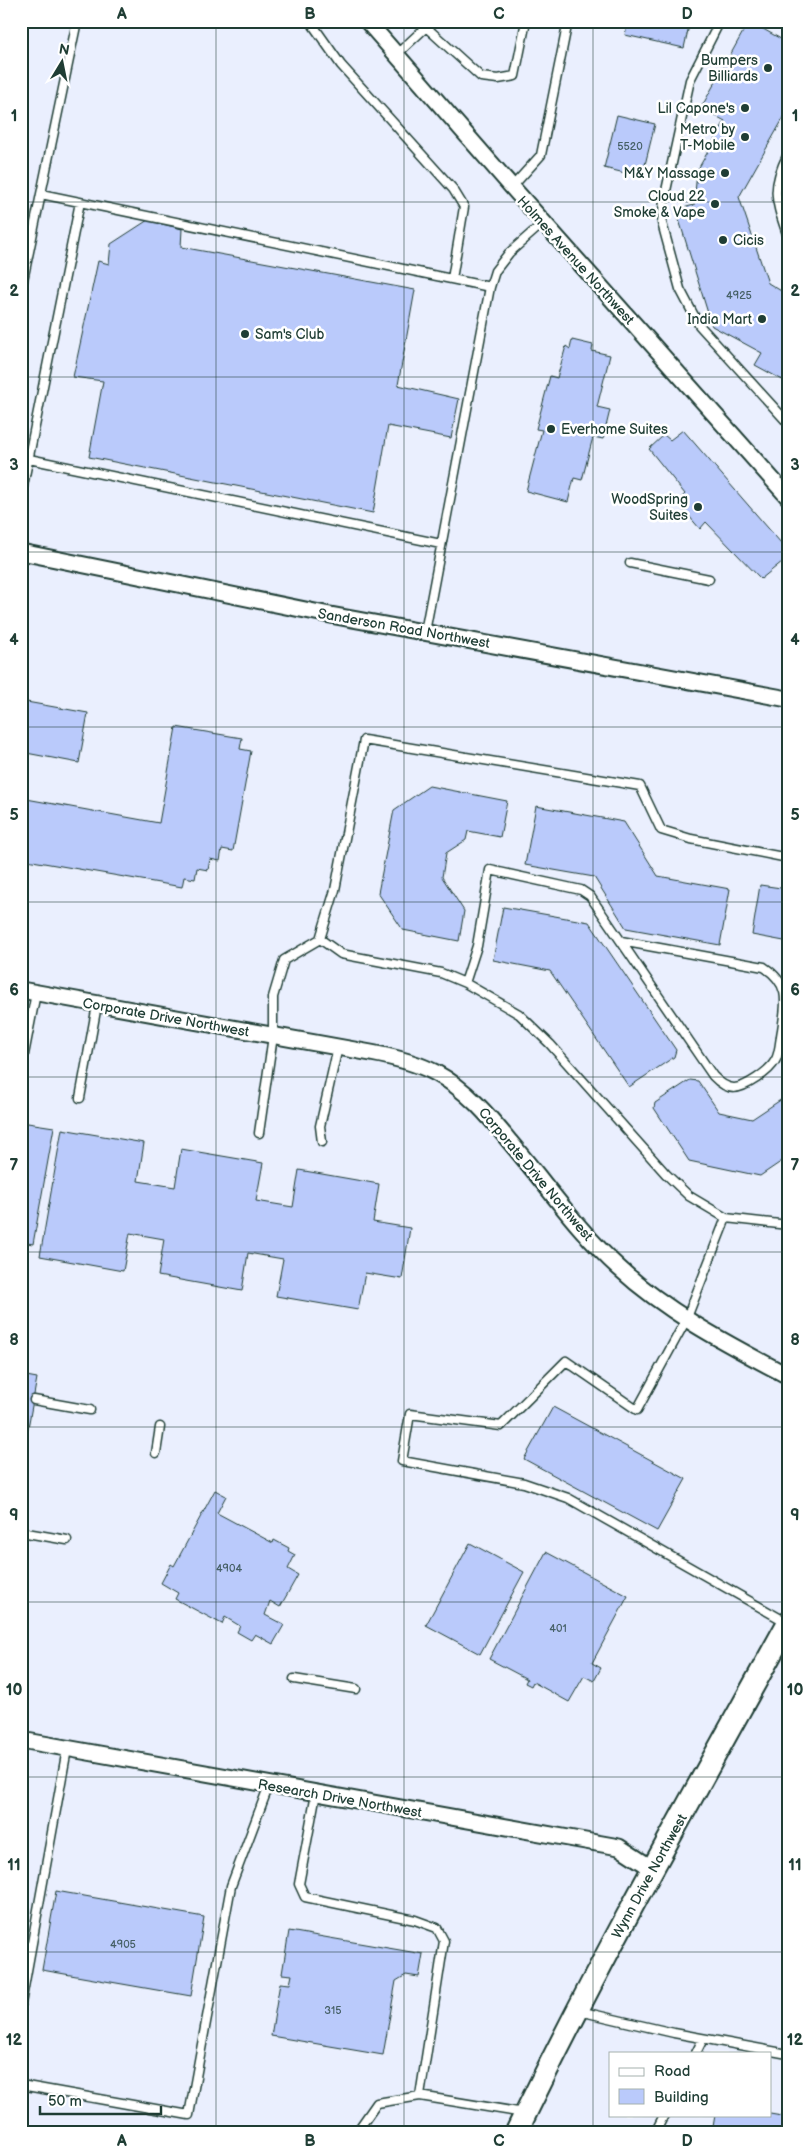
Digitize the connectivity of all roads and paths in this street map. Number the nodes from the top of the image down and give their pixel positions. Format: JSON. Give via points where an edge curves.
{"nodes":[{"id":1,"x":77,"y":21,"type":"edge"},
{"id":2,"x":310,"y":21,"type":"edge"},
{"id":3,"x":367,"y":21,"type":"edge"},
{"id":4,"x":526,"y":21,"type":"edge"},
{"id":5,"x":568,"y":21,"type":"edge"},
{"id":6,"x":720,"y":21,"type":"edge"},
{"id":7,"x":427,"y":24,"type":"edge"},
{"id":8,"x":396,"y":55,"type":"junction"},
{"id":9,"x":788,"y":154,"type":"edge"},
{"id":10,"x":512,"y":188,"type":"junction"},
{"id":11,"x":41,"y":194,"type":"junction"},
{"id":12,"x":80,"y":202,"type":"junction"},
{"id":13,"x":543,"y":223,"type":"junction"},
{"id":14,"x":788,"y":236,"type":"edge"},
{"id":15,"x":452,"y":279,"type":"junction"},
{"id":16,"x":490,"y":287,"type":"junction"},
{"id":17,"x":21,"y":290,"type":"edge"},
{"id":18,"x":788,"y":423,"type":"edge"},
{"id":19,"x":29,"y":459,"type":"junction"},
{"id":20,"x":21,"y":496,"type":"edge"},
{"id":21,"x":788,"y":497,"type":"edge"},
{"id":22,"x":441,"y":544,"type":"junction"},
{"id":23,"x":21,"y":552,"type":"edge"},
{"id":24,"x":630,"y":563,"type":"dead end"},
{"id":25,"x":709,"y":579,"type":"dead end"},
{"id":26,"x":425,"y":632,"type":"junction"},
{"id":27,"x":788,"y":699,"type":"edge"},
{"id":28,"x":788,"y":858,"type":"edge"},
{"id":29,"x":320,"y":939,"type":"junction"},
{"id":30,"x":621,"y":941,"type":"junction"},
{"id":31,"x":465,"y":983,"type":"junction"},
{"id":32,"x":21,"y":990,"type":"edge"},
{"id":33,"x":36,"y":993,"type":"junction"},
{"id":34,"x":97,"y":1005,"type":"junction"},
{"id":35,"x":785,"y":1031,"type":"edge"},
{"id":36,"x":273,"y":1036,"type":"junction"},
{"id":37,"x":338,"y":1047,"type":"junction"},
{"id":38,"x":21,"y":1070,"type":"edge"},
{"id":39,"x":80,"y":1098,"type":"dead end"},
{"id":40,"x":259,"y":1132,"type":"dead end"},
{"id":41,"x":322,"y":1142,"type":"dead end"},
{"id":42,"x":726,"y":1218,"type":"junction"},
{"id":43,"x":788,"y":1225,"type":"edge"},
{"id":44,"x":686,"y":1320,"type":"junction"},
{"id":45,"x":788,"y":1376,"type":"edge"},
{"id":46,"x":34,"y":1400,"type":"dead end"},
{"id":47,"x":90,"y":1410,"type":"dead end"},
{"id":48,"x":160,"y":1427,"type":"dead end"},
{"id":49,"x":156,"y":1453,"type":"dead end"},
{"id":50,"x":21,"y":1532,"type":"edge"},
{"id":51,"x":67,"y":1540,"type":"dead end"},
{"id":52,"x":788,"y":1623,"type":"edge"},
{"id":53,"x":294,"y":1679,"type":"dead end"},
{"id":54,"x":356,"y":1689,"type":"dead end"},
{"id":55,"x":21,"y":1740,"type":"edge"},
{"id":56,"x":67,"y":1749,"type":"junction"},
{"id":57,"x":269,"y":1786,"type":"junction"},
{"id":58,"x":316,"y":1793,"type":"junction"},
{"id":59,"x":653,"y":1869,"type":"junction"},
{"id":60,"x":21,"y":2004,"type":"edge"},
{"id":61,"x":577,"y":2010,"type":"junction"},
{"id":62,"x":703,"y":2039,"type":"junction"},
{"id":63,"x":696,"y":2052,"type":"edge"},
{"id":64,"x":788,"y":2054,"type":"edge"},
{"id":65,"x":21,"y":2085,"type":"edge"},
{"id":66,"x":420,"y":2096,"type":"junction"},
{"id":67,"x":526,"y":2114,"type":"junction"},
{"id":68,"x":664,"y":2116,"type":"edge"},
{"id":69,"x":356,"y":2133,"type":"edge"},
{"id":70,"x":516,"y":2133,"type":"edge"},
{"id":71,"x":656,"y":2133,"type":"edge"}],
"edges":[{"from":1,"to":11,"type":"lane"},
{"from":2,"to":15,"type":"lane","via":[[341,65],[452,189],[464,207]]},
{"from":3,"to":8,"type":"street","name":"Holmes Avenue Northwest"},
{"from":4,"to":7,"type":"lane","via":[[514,76],[498,79],[481,77]]},
{"from":5,"to":10,"type":"lane","via":[[541,155]]},
{"from":6,"to":18,"type":"lane","via":[[690,80],[662,223],[680,289],[699,325]]},
{"from":7,"to":8,"type":"lane"},
{"from":8,"to":10,"type":"street","name":"Holmes Avenue Northwest"},
{"from":9,"to":14,"type":"lane","via":[[780,170],[776,199]]},
{"from":10,"to":13,"type":"street","name":"Holmes Avenue Northwest"},
{"from":11,"to":12,"type":"lane"},
{"from":11,"to":17,"type":"lane"},
{"from":12,"to":15,"type":"lane"},
{"from":12,"to":19,"type":"lane"},
{"from":13,"to":16,"type":"lane","via":[[509,254],[495,271]]},
{"from":13,"to":21,"type":"street","name":"Holmes Avenue Northwest"},
{"from":15,"to":16,"type":"lane"},
{"from":16,"to":22,"type":"lane"},
{"from":19,"to":20,"type":"lane"},
{"from":19,"to":22,"type":"lane"},
{"from":22,"to":26,"type":"lane"},
{"from":23,"to":26,"type":"street","name":"Sanderson Road Northwest"},
{"from":24,"to":25,"type":"lane"},
{"from":26,"to":27,"type":"street","name":"Sanderson Road Northwest"},
{"from":28,"to":29,"type":"lane","via":[[662,830],[640,786],[364,740],[335,890]]},
{"from":29,"to":31,"type":"lane","via":[[341,954],[441,973]]},
{"from":29,"to":36,"type":"lane","via":[[284,960],[273,997]]},
{"from":30,"to":31,"type":"lane","via":[[590,896],[580,890],[490,870],[477,946]]},
{"from":30,"to":35,"type":"lane","via":[[764,967],[784,991]]},
{"from":30,"to":35,"type":"lane","via":[[722,1085],[732,1089],[744,1087],[763,1074],[776,1061]]},
{"from":31,"to":42,"type":"lane","via":[[519,1014],[550,1044],[666,1174],[690,1196]]},
{"from":32,"to":33,"type":"street","name":"Corporate Drive Northwest"},
{"from":33,"to":34,"type":"street","name":"Corporate Drive Northwest"},
{"from":33,"to":38,"type":"lane"},
{"from":34,"to":36,"type":"street","name":"Corporate Drive Northwest"},
{"from":34,"to":39,"type":"lane"},
{"from":36,"to":37,"type":"street","name":"Corporate Drive Northwest"},
{"from":36,"to":40,"type":"lane"},
{"from":37,"to":41,"type":"lane","via":[[320,1126]]},
{"from":37,"to":44,"type":"street","name":"Corporate Drive Northwest","via":[[418,1064],[457,1086],[488,1116],[599,1249],[641,1288]]},
{"from":42,"to":43,"type":"lane"},
{"from":42,"to":44,"type":"lane"},
{"from":44,"to":45,"type":"street","name":"Corporate Drive Northwest"},
{"from":44,"to":52,"type":"lane","via":[[637,1410],[566,1361],[501,1426],[410,1414],[402,1461],[524,1483],[568,1498]]},
{"from":46,"to":47,"type":"lane"},
{"from":48,"to":49,"type":"lane"},
{"from":50,"to":51,"type":"lane"},
{"from":52,"to":59,"type":"street","name":"Wynn Drive Northwest"},
{"from":53,"to":54,"type":"lane"},
{"from":55,"to":56,"type":"street","name":"Research Drive Northwest"},
{"from":56,"to":57,"type":"street","name":"Research Drive Northwest"},
{"from":56,"to":60,"type":"lane"},
{"from":57,"to":58,"type":"street","name":"Research Drive Northwest"},
{"from":57,"to":65,"type":"lane","via":[[231,1886],[189,2115]]},
{"from":58,"to":59,"type":"street","name":"Research Drive Northwest","via":[[619,1847]]},
{"from":58,"to":66,"type":"lane","via":[[299,1884],[305,1897],[415,1920],[437,1928],[444,1941]]},
{"from":59,"to":61,"type":"street","name":"Wynn Drive Northwest"},
{"from":61,"to":62,"type":"lane"},
{"from":61,"to":67,"type":"street","name":"Wynn Drive Northwest"},
{"from":62,"to":63,"type":"lane"},
{"from":62,"to":64,"type":"lane"},
{"from":66,"to":67,"type":"lane"},
{"from":66,"to":69,"type":"lane","via":[[377,2103]]},
{"from":67,"to":70,"type":"street","name":"Wynn Drive Northwest"},
{"from":68,"to":71,"type":"lane"}]}
